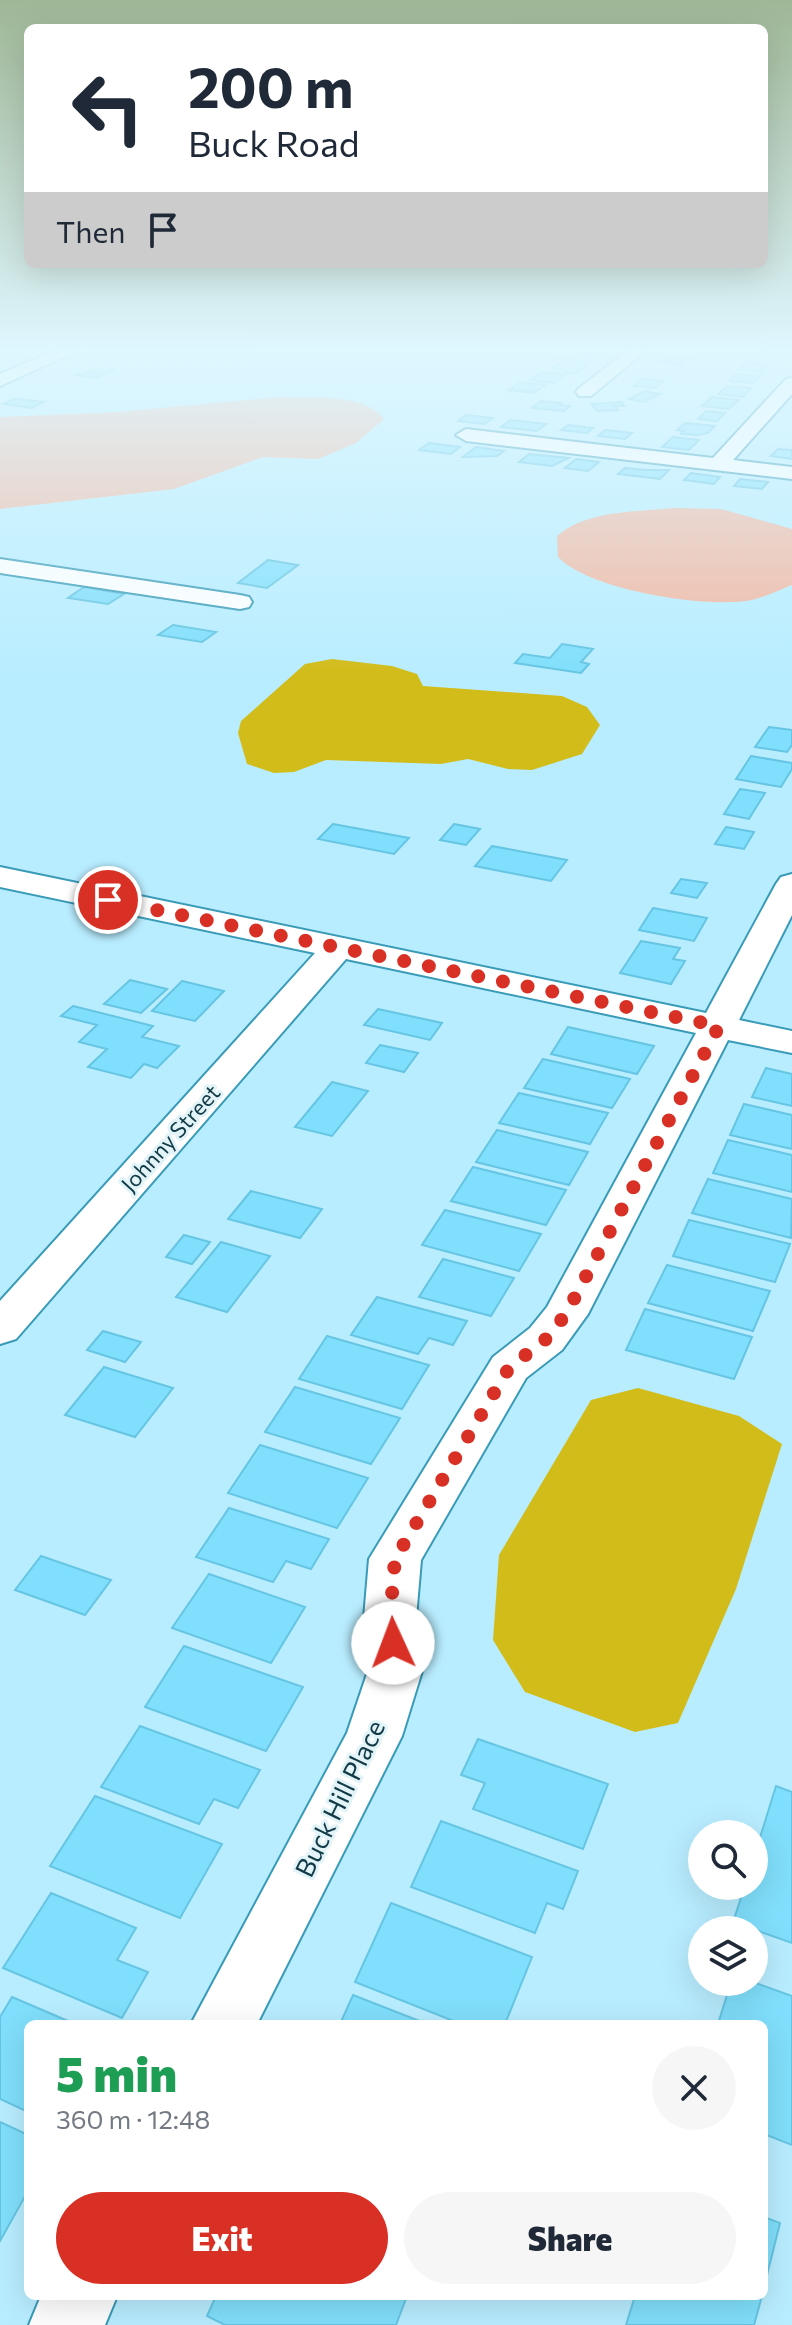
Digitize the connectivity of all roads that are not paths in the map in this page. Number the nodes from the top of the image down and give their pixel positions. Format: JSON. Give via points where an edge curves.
{"nodes":[{"id":1,"x":662,"y":458,"type":"edge"},
{"id":2,"x":724,"y":458,"type":"edge"},
{"id":3,"x":718,"y":464,"type":"junction"},
{"id":4,"x":792,"y":473,"type":"edge"},
{"id":5,"x":0,"y":566,"type":"edge"},
{"id":6,"x":240,"y":602,"type":"dead end"},
{"id":7,"x":792,"y":884,"type":"edge"},
{"id":8,"x":7,"y":886,"type":"edge"},
{"id":9,"x":339,"y":947,"type":"junction"},
{"id":10,"x":719,"y":1026,"type":"junction"},
{"id":11,"x":792,"y":1042,"type":"edge"},
{"id":12,"x":0,"y":1329,"type":"edge"},
{"id":13,"x":225,"y":2020,"type":"edge"},
{"id":14,"x":79,"y":2300,"type":"edge"},
{"id":15,"x":65,"y":2325,"type":"edge"}],
"edges":[{"from":1,"to":3,"type":"street"},
{"from":2,"to":3,"type":"street"},
{"from":3,"to":4,"type":"street"},
{"from":5,"to":6,"type":"street"},
{"from":7,"to":10,"type":"street","name":"Buck Hill Place"},
{"from":8,"to":9,"type":"street"},
{"from":9,"to":10,"type":"street"},
{"from":9,"to":12,"type":"street","name":"Johnny Street"},
{"from":10,"to":11,"type":"street"},
{"from":10,"to":13,"type":"street","name":"Buck Hill Place","via":[[566,1314],[546,1339],[509,1368],[395,1559],[390,1618],[396,1668],[374,1736]]},
{"from":14,"to":15,"type":"street"}]}
